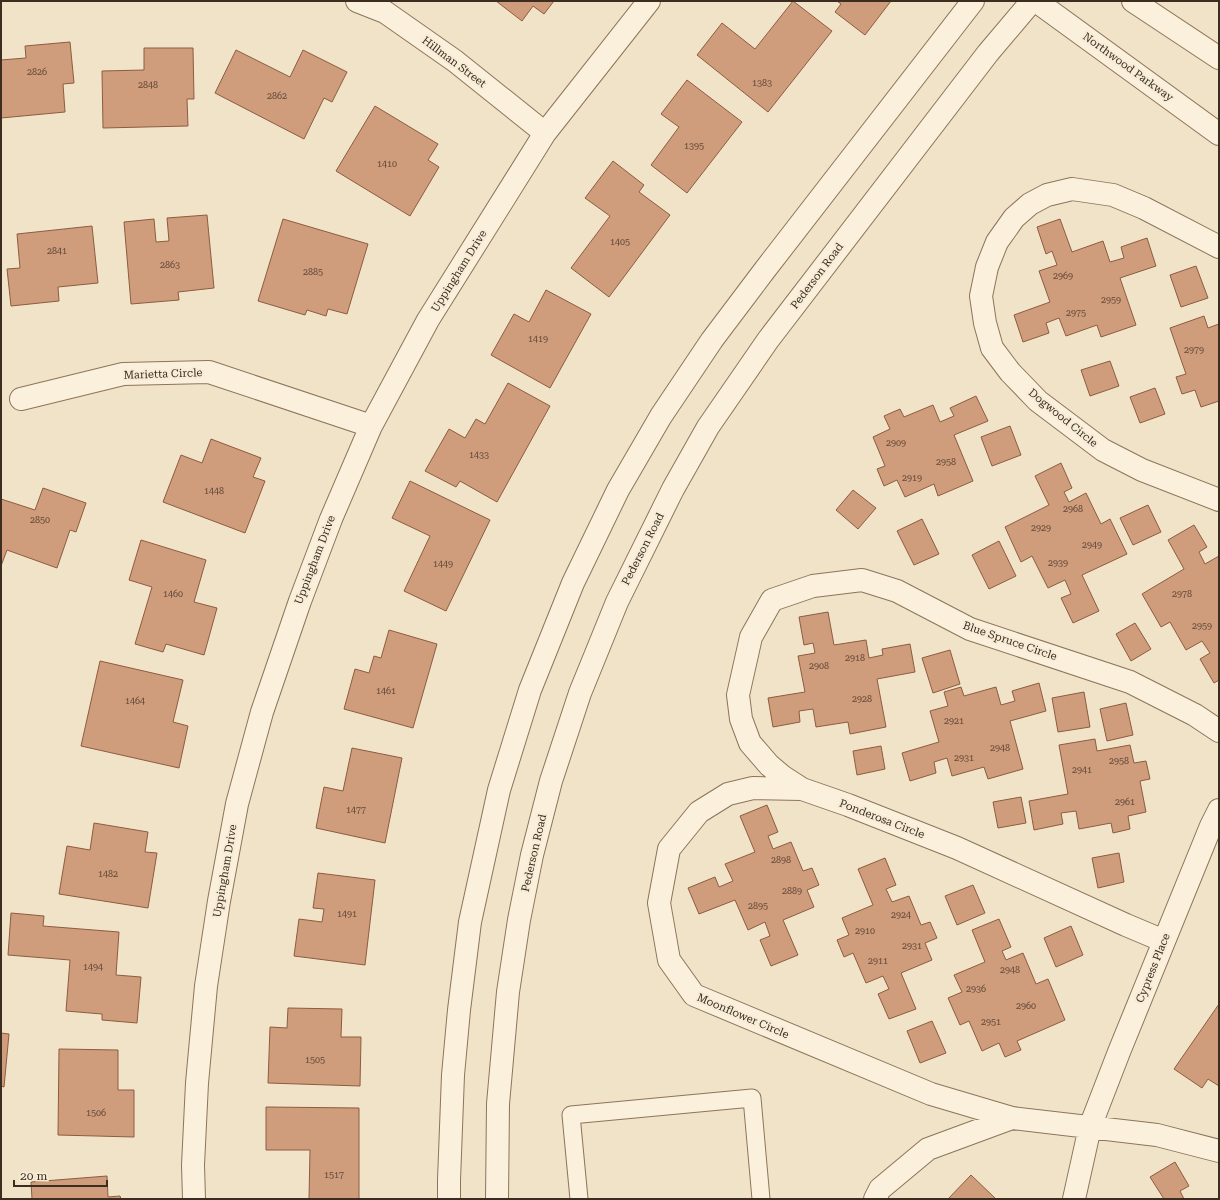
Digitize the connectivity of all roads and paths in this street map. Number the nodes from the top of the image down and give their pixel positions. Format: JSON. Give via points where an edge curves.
{"nodes":[{"id":1,"x":357,"y":1,"type":"edge"},
{"id":2,"x":649,"y":1,"type":"edge"},
{"id":3,"x":973,"y":1,"type":"edge"},
{"id":4,"x":1032,"y":1,"type":"edge"},
{"id":5,"x":1036,"y":1,"type":"edge"},
{"id":6,"x":1133,"y":1,"type":"edge"},
{"id":7,"x":1219,"y":58,"type":"edge"},
{"id":8,"x":545,"y":133,"type":"junction"},
{"id":9,"x":1219,"y":134,"type":"edge"},
{"id":10,"x":1219,"y":246,"type":"edge"},
{"id":11,"x":21,"y":399,"type":"dead end"},
{"id":12,"x":371,"y":426,"type":"junction"},
{"id":13,"x":1219,"y":500,"type":"edge"},
{"id":14,"x":772,"y":600,"type":"joint"},
{"id":15,"x":1219,"y":731,"type":"edge"},
{"id":16,"x":802,"y":789,"type":"junction"},
{"id":17,"x":1219,"y":810,"type":"edge"},
{"id":18,"x":1164,"y":941,"type":"junction"},
{"id":19,"x":1012,"y":1118,"type":"junction"},
{"id":20,"x":1090,"y":1127,"type":"junction"},
{"id":21,"x":1219,"y":1151,"type":"edge"},
{"id":22,"x":194,"y":1199,"type":"edge"},
{"id":23,"x":449,"y":1199,"type":"edge"},
{"id":24,"x":497,"y":1199,"type":"edge"},
{"id":25,"x":579,"y":1199,"type":"edge"},
{"id":26,"x":761,"y":1199,"type":"edge"},
{"id":27,"x":875,"y":1199,"type":"edge"},
{"id":28,"x":1074,"y":1199,"type":"edge"}],
"edges":[{"from":1,"to":8,"type":"street","name":"Hillman Street","via":[[392,16],[455,61]]},
{"from":2,"to":8,"type":"street","name":"Uppingham Drive"},
{"from":3,"to":23,"type":"street","via":[[764,271],[660,416],[618,490],[573,583],[530,690],[499,790],[470,922],[453,1075]]},
{"from":4,"to":24,"type":"street","name":"Pederson Road","via":[[988,53],[768,340],[708,427],[673,489],[617,602],[578,701],[551,781],[532,855],[508,992],[498,1104]]},
{"from":5,"to":9,"type":"street","name":"Northwood Parkway"},
{"from":6,"to":7,"type":"street"},
{"from":8,"to":12,"type":"street","name":"Uppingham Drive","via":[[428,320]]},
{"from":10,"to":13,"type":"street","name":"Dogwood Circle","via":[[1113,195],[1072,189],[1047,195],[1030,204],[1014,218],[997,242],[987,267],[981,296],[992,348],[1010,372],[1038,401],[1102,450],[1142,470]]},
{"from":11,"to":12,"type":"street","name":"Marietta Circle","via":[[123,374],[209,372]]},
{"from":12,"to":22,"type":"street","name":"Uppingham Drive","via":[[331,519],[300,601],[262,712],[237,804],[206,986],[197,1083]]},
{"from":14,"to":15,"type":"street","name":"Blue Spruce Circle","via":[[813,586],[862,580],[897,591],[970,629],[1130,682],[1195,715]]},
{"from":14,"to":16,"type":"street","name":"Ponderosa Circle","via":[[750,637],[738,695],[741,719],[750,743],[769,765]]},
{"from":16,"to":18,"type":"street","name":"Ponderosa Circle","via":[[957,848]]},
{"from":16,"to":19,"type":"street","name":"Moonflower Circle","via":[[753,788],[728,794],[699,812],[669,849],[659,903],[669,960],[694,995],[931,1094]]},
{"from":17,"to":18,"type":"street","name":"Cypress Place","via":[[1210,826]]},
{"from":18,"to":20,"type":"street","name":"Cypress Place"},
{"from":19,"to":20,"type":"street","name":"Moonflower Circle"},
{"from":19,"to":27,"type":"street","via":[[928,1149],[880,1189]]},
{"from":20,"to":21,"type":"street","name":"Moonflower Circle","via":[[1157,1135]]},
{"from":20,"to":28,"type":"street","name":"Cypress Place"},
{"from":25,"to":26,"type":"lane","via":[[571,1115],[752,1098]]}]}
